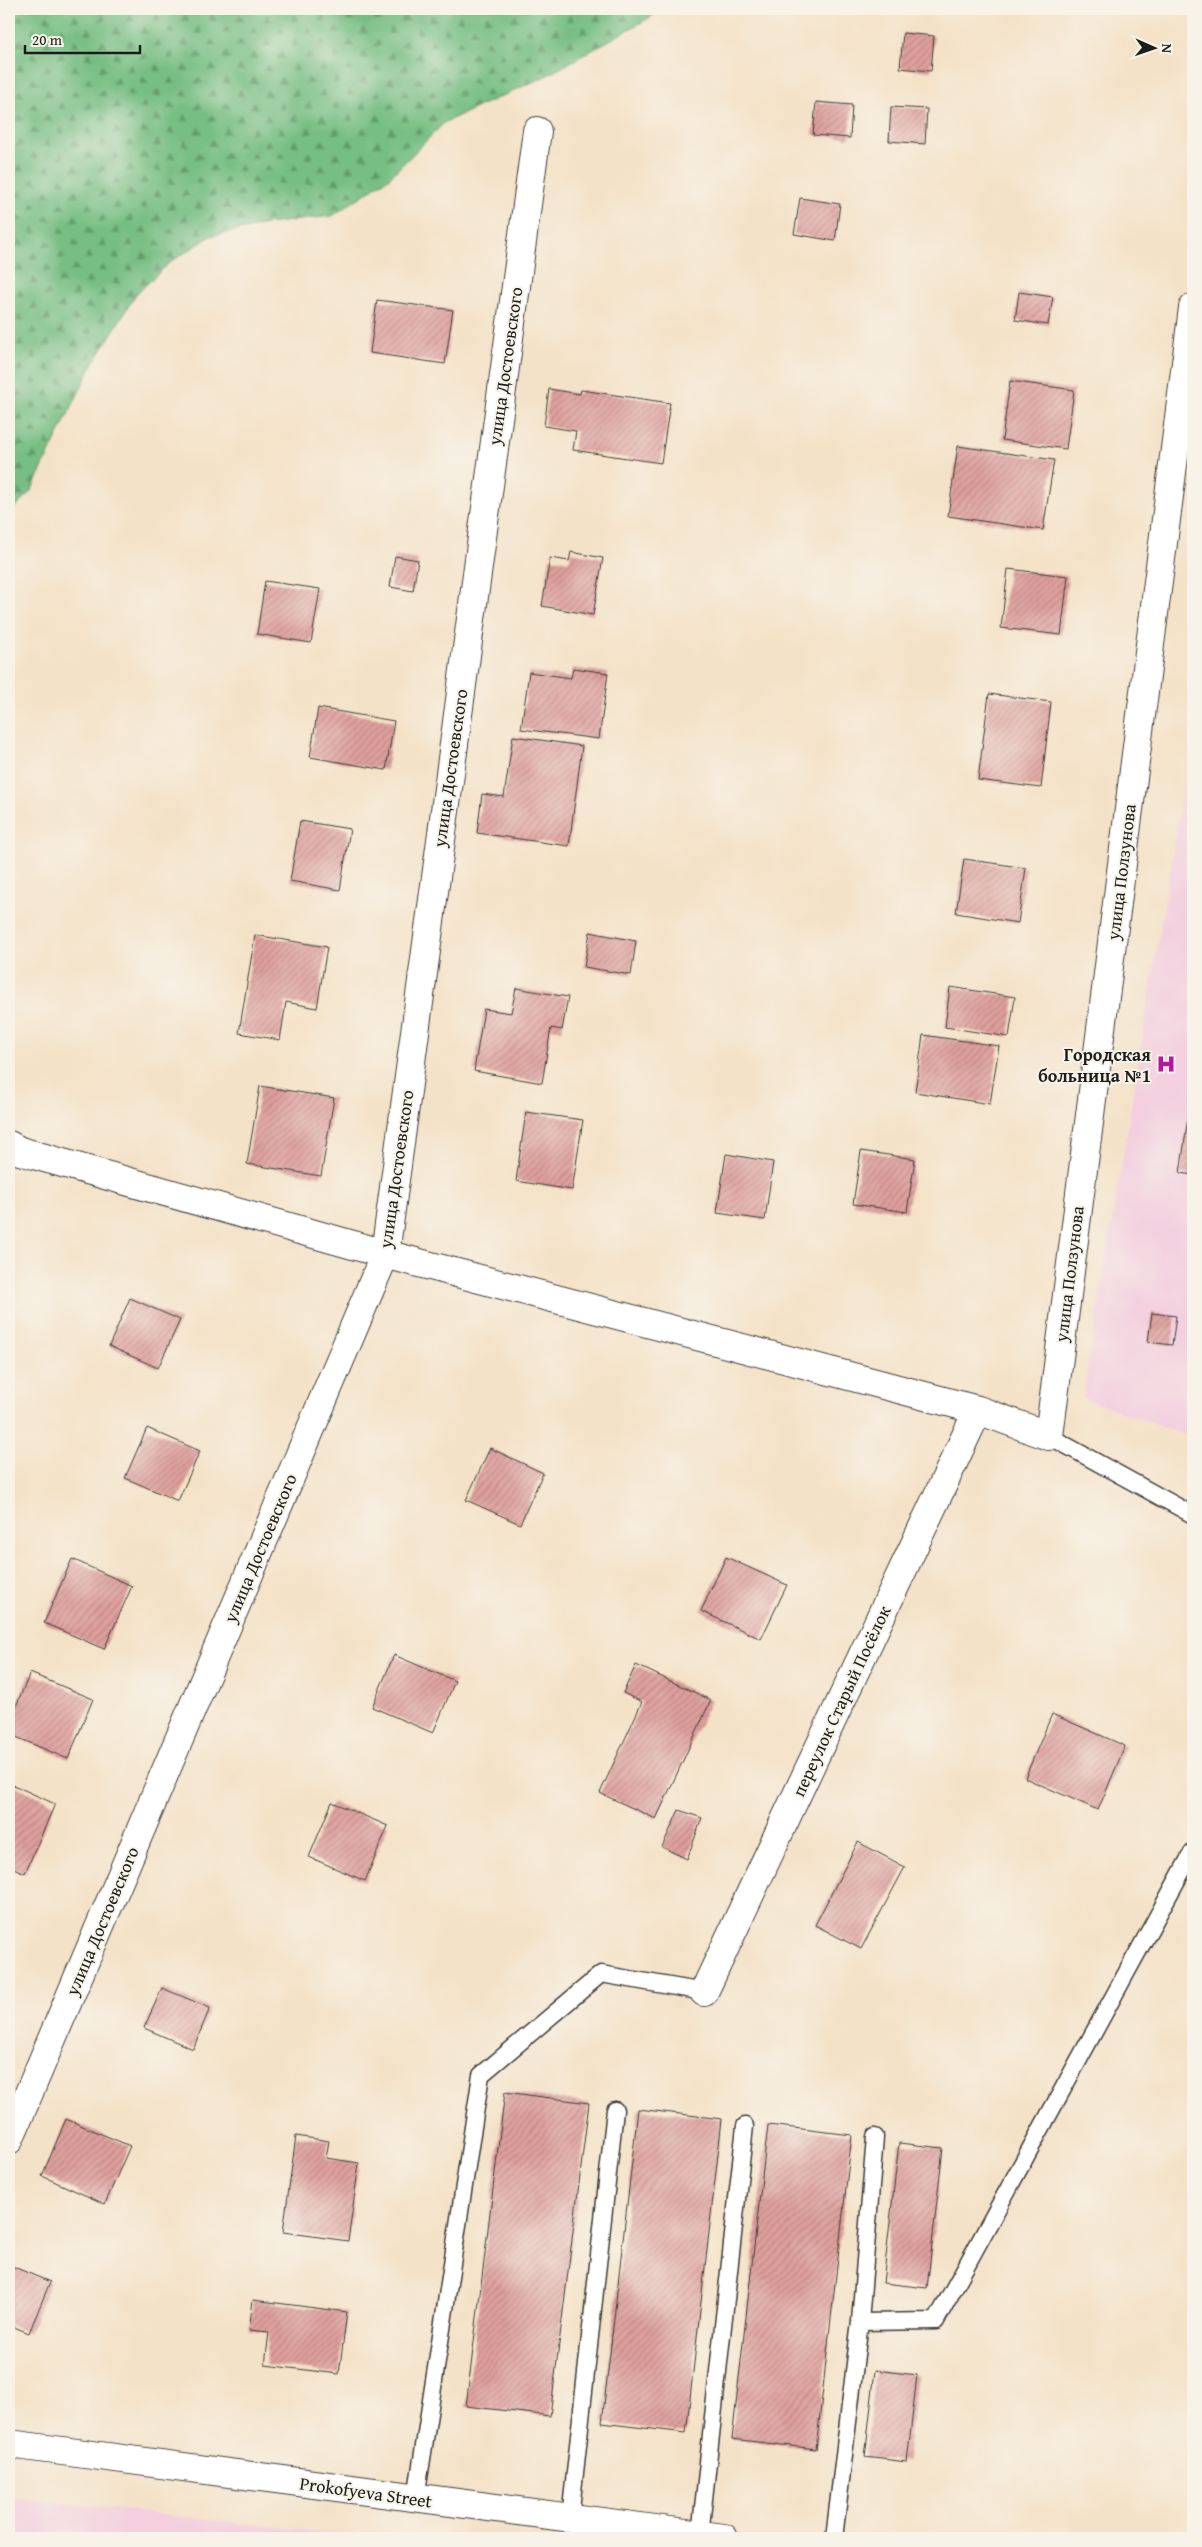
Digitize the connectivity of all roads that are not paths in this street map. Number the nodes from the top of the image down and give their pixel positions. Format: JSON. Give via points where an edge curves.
{"nodes":[{"id":1,"x":537,"y":131,"type":"dead end"},
{"id":2,"x":1193,"y":308,"type":"edge"},
{"id":3,"x":1184,"y":461,"type":"edge"},
{"id":4,"x":9,"y":1145,"type":"edge"},
{"id":5,"x":385,"y":1254,"type":"junction"},
{"id":6,"x":978,"y":1410,"type":"junction"},
{"id":7,"x":1049,"y":1436,"type":"junction"},
{"id":8,"x":1193,"y":1515,"type":"edge"},
{"id":9,"x":1193,"y":1851,"type":"edge"},
{"id":10,"x":704,"y":1992,"type":"joint"},
{"id":11,"x":615,"y":2110,"type":"dead end"},
{"id":12,"x":745,"y":2126,"type":"dead end"},
{"id":13,"x":875,"y":2137,"type":"dead end"},
{"id":14,"x":9,"y":2140,"type":"edge"},
{"id":15,"x":860,"y":2322,"type":"junction"},
{"id":16,"x":9,"y":2444,"type":"edge"},
{"id":17,"x":416,"y":2498,"type":"junction"},
{"id":18,"x":570,"y":2518,"type":"junction"},
{"id":19,"x":712,"y":2537,"type":"edge"},
{"id":20,"x":834,"y":2538,"type":"edge"}],
"edges":[{"from":1,"to":5,"type":"street","name":"улица Достоевского"},
{"from":2,"to":3,"type":"street","name":"улица Ползунова"},
{"from":3,"to":7,"type":"street","name":"улица Ползунова"},
{"from":4,"to":5,"type":"street","via":[[20,1151]]},
{"from":5,"to":6,"type":"street"},
{"from":5,"to":14,"type":"street","name":"улица Достоевского"},
{"from":6,"to":7,"type":"street"},
{"from":6,"to":10,"type":"street","name":"переулок Старый Посёлок"},
{"from":7,"to":8,"type":"lane"},
{"from":9,"to":15,"type":"lane","via":[[936,2321]]},
{"from":10,"to":17,"type":"lane","via":[[601,1974],[482,2075]]},
{"from":11,"to":18,"type":"lane"},
{"from":12,"to":19,"type":"lane"},
{"from":13,"to":15,"type":"lane"},
{"from":15,"to":20,"type":"lane"},
{"from":16,"to":17,"type":"street","name":"Prokofyeva Street"},
{"from":17,"to":18,"type":"street","name":"Prokofyeva Street"},
{"from":18,"to":19,"type":"street","name":"Prokofyeva Street"}]}
